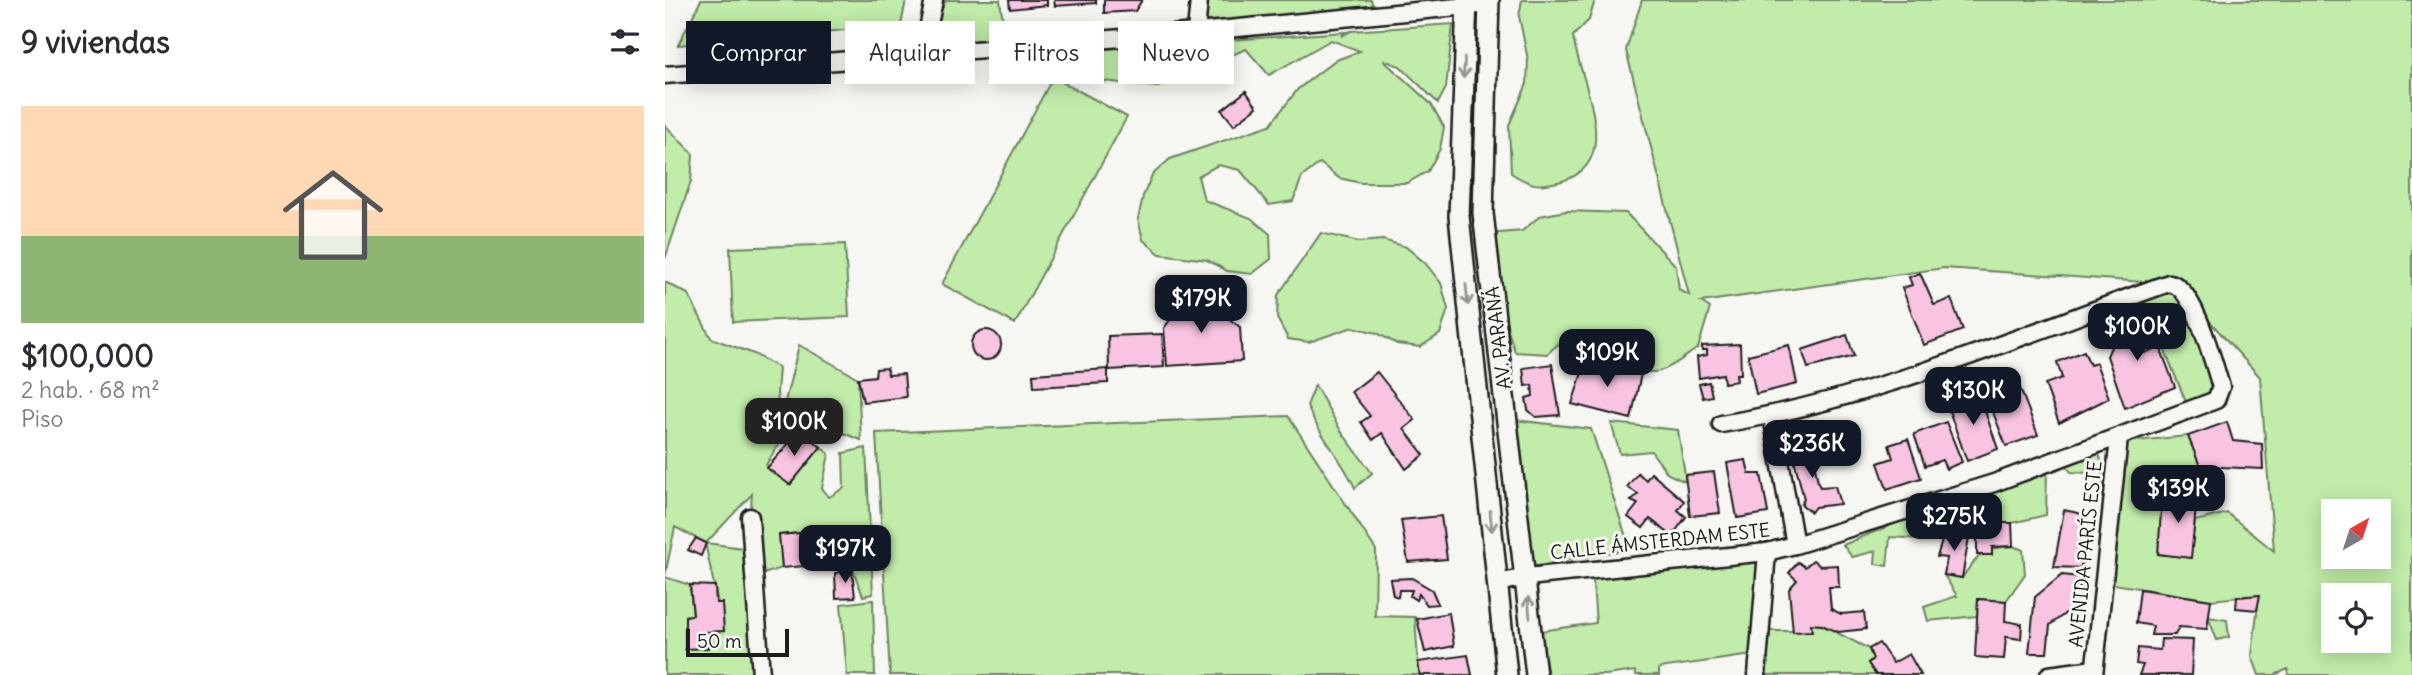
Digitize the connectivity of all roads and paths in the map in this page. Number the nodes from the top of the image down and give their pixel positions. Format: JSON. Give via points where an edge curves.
{"nodes":[{"id":1,"x":935,"y":0,"type":"edge"},
{"id":2,"x":1199,"y":0,"type":"edge"},
{"id":3,"x":1489,"y":2,"type":"edge"},
{"id":4,"x":1467,"y":3,"type":"edge"},
{"id":5,"x":930,"y":21,"type":"edge"},
{"id":6,"x":1197,"y":21,"type":"edge"},
{"id":7,"x":1234,"y":28,"type":"edge"},
{"id":8,"x":1118,"y":38,"type":"edge"},
{"id":9,"x":975,"y":49,"type":"edge"},
{"id":10,"x":845,"y":60,"type":"edge"},
{"id":11,"x":665,"y":75,"type":"edge"},
{"id":12,"x":1772,"y":416,"type":"junction"},
{"id":13,"x":1721,"y":424,"type":"dead end"},
{"id":14,"x":2119,"y":438,"type":"junction"},
{"id":15,"x":750,"y":517,"type":"dead end"},
{"id":16,"x":1795,"y":545,"type":"junction"},
{"id":17,"x":1767,"y":552,"type":"junction"},
{"id":18,"x":1527,"y":576,"type":"junction"},
{"id":19,"x":1497,"y":583,"type":"junction"},
{"id":20,"x":2094,"y":672,"type":"edge"},
{"id":21,"x":761,"y":675,"type":"edge"},
{"id":22,"x":1507,"y":675,"type":"edge"},
{"id":23,"x":1536,"y":675,"type":"edge"},
{"id":24,"x":1757,"y":675,"type":"edge"},
{"id":25,"x":2049,"y":675,"type":"edge"}],
"edges":[{"from":1,"to":5,"type":"street"},
{"from":2,"to":6,"type":"street"},
{"from":3,"to":4,"type":"street"},
{"from":3,"to":18,"type":"street","name":"AV. PARANÁ","via":[[1483,213]]},
{"from":4,"to":7,"type":"street"},
{"from":4,"to":19,"type":"street","name":"AV. PARANÁ","one_way":true,"via":[[1458,207]]},
{"from":8,"to":9,"type":"street"},
{"from":10,"to":11,"type":"street"},
{"from":12,"to":13,"type":"street"},
{"from":12,"to":14,"type":"street","name":"CALLE ÁMSTERDAM ESTE","via":[[1950,361],[2169,284],[2182,288],[2193,304],[2220,395]]},
{"from":12,"to":16,"type":"street"},
{"from":14,"to":16,"type":"street","name":"CALLE ÁMSTERDAM ESTE"},
{"from":14,"to":20,"type":"street","name":"AVENIDA PARÍS ESTE"},
{"from":15,"to":21,"type":"street"},
{"from":16,"to":17,"type":"street","name":"CALLE ÁMSTERDAM ESTE"},
{"from":17,"to":18,"type":"street","name":"CALLE ÁMSTERDAM ESTE"},
{"from":17,"to":24,"type":"street"},
{"from":18,"to":19,"type":"street","name":"CALLE ÁMSTERDAM ESTE"},
{"from":23,"to":18,"type":"street","name":"AV. PARANÁ","one_way":true},
{"from":19,"to":22,"type":"street","name":"AV. PARANÁ"},
{"from":20,"to":25,"type":"street"}]}
